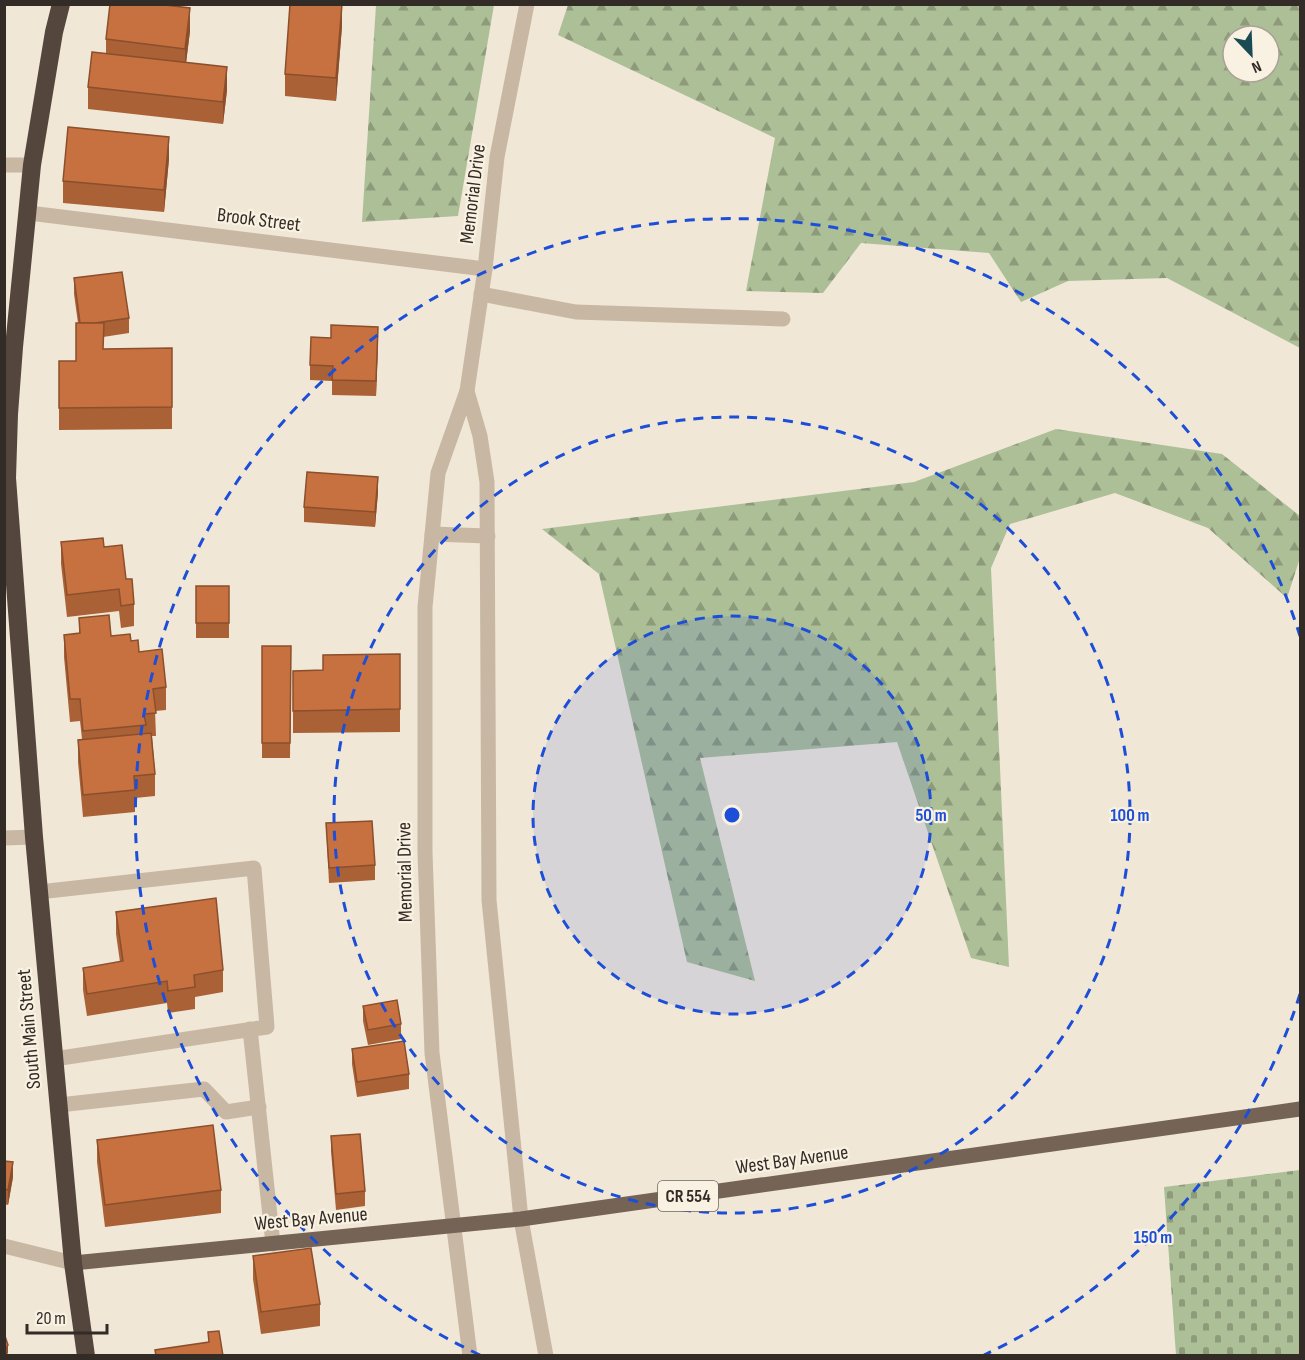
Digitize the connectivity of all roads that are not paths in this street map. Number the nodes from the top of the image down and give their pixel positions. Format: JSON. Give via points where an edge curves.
{"nodes":[{"id":1,"x":61,"y":4,"type":"edge"},
{"id":2,"x":527,"y":4,"type":"edge"},
{"id":3,"x":4,"y":165,"type":"edge"},
{"id":4,"x":32,"y":165,"type":"junction"},
{"id":5,"x":28,"y":213,"type":"junction"},
{"id":6,"x":485,"y":269,"type":"junction"},
{"id":7,"x":481,"y":294,"type":"junction"},
{"id":8,"x":783,"y":319,"type":"dead end"},
{"id":9,"x":467,"y":391,"type":"junction"},
{"id":10,"x":7,"y":400,"type":"edge"},
{"id":11,"x":432,"y":534,"type":"junction"},
{"id":12,"x":488,"y":536,"type":"junction"},
{"id":13,"x":34,"y":837,"type":"junction"},
{"id":14,"x":4,"y":838,"type":"edge"},
{"id":15,"x":39,"y":892,"type":"junction"},
{"id":16,"x":250,"y":1029,"type":"junction"},
{"id":17,"x":54,"y":1059,"type":"junction"},
{"id":18,"x":58,"y":1105,"type":"junction"},
{"id":19,"x":259,"y":1107,"type":"junction"},
{"id":20,"x":1300,"y":1109,"type":"edge"},
{"id":21,"x":521,"y":1219,"type":"junction"},
{"id":22,"x":454,"y":1226,"type":"junction"},
{"id":23,"x":273,"y":1244,"type":"junction"},
{"id":24,"x":4,"y":1246,"type":"edge"},
{"id":25,"x":73,"y":1263,"type":"junction"},
{"id":26,"x":86,"y":1356,"type":"edge"},
{"id":27,"x":470,"y":1356,"type":"edge"},
{"id":28,"x":546,"y":1356,"type":"edge"}],
"edges":[{"from":1,"to":4,"type":"highway","name":"South Main Street"},
{"from":2,"to":6,"type":"street","name":"Memorial Drive","via":[[497,157]]},
{"from":3,"to":4,"type":"street"},
{"from":4,"to":5,"type":"highway","name":"South Main Street"},
{"from":5,"to":6,"type":"street","name":"Brook Street"},
{"from":5,"to":10,"type":"highway","name":"South Main Street"},
{"from":6,"to":7,"type":"street","name":"Memorial Drive"},
{"from":7,"to":8,"type":"street","via":[[576,312]]},
{"from":7,"to":9,"type":"street","name":"Memorial Drive"},
{"from":9,"to":11,"type":"street","name":"Memorial Drive","via":[[438,473]]},
{"from":9,"to":12,"type":"street","name":"Memorial Drive","via":[[480,436],[487,482]]},
{"from":10,"to":13,"type":"highway","name":"South Main Street","via":[[7,478]]},
{"from":11,"to":12,"type":"street"},
{"from":11,"to":22,"type":"street","name":"Memorial Drive","via":[[425,607],[425,852],[432,1053]]},
{"from":12,"to":21,"type":"street","name":"Memorial Drive","via":[[489,900]]},
{"from":13,"to":14,"type":"street"},
{"from":13,"to":15,"type":"highway","name":"South Main Street"},
{"from":15,"to":16,"type":"street","via":[[254,868],[267,1027]]},
{"from":15,"to":17,"type":"highway","name":"South Main Street"},
{"from":16,"to":17,"type":"street"},
{"from":16,"to":19,"type":"street"},
{"from":17,"to":18,"type":"highway","name":"South Main Street"},
{"from":18,"to":19,"type":"street","via":[[204,1089],[226,1112]]},
{"from":18,"to":25,"type":"highway","name":"South Main Street"},
{"from":19,"to":23,"type":"street"},
{"from":20,"to":21,"type":"main road","name":"West Bay Avenue","number":"CR 554"},
{"from":21,"to":22,"type":"main road","name":"West Bay Avenue","number":"CR 554"},
{"from":21,"to":28,"type":"street","name":"Memorial Drive"},
{"from":22,"to":23,"type":"main road","name":"West Bay Avenue","number":"CR 554"},
{"from":22,"to":27,"type":"street","name":"Memorial Drive"},
{"from":23,"to":25,"type":"main road","name":"West Bay Avenue","number":"CR 554"},
{"from":24,"to":25,"type":"street"},
{"from":25,"to":26,"type":"highway","name":"South Main Street"}]}
